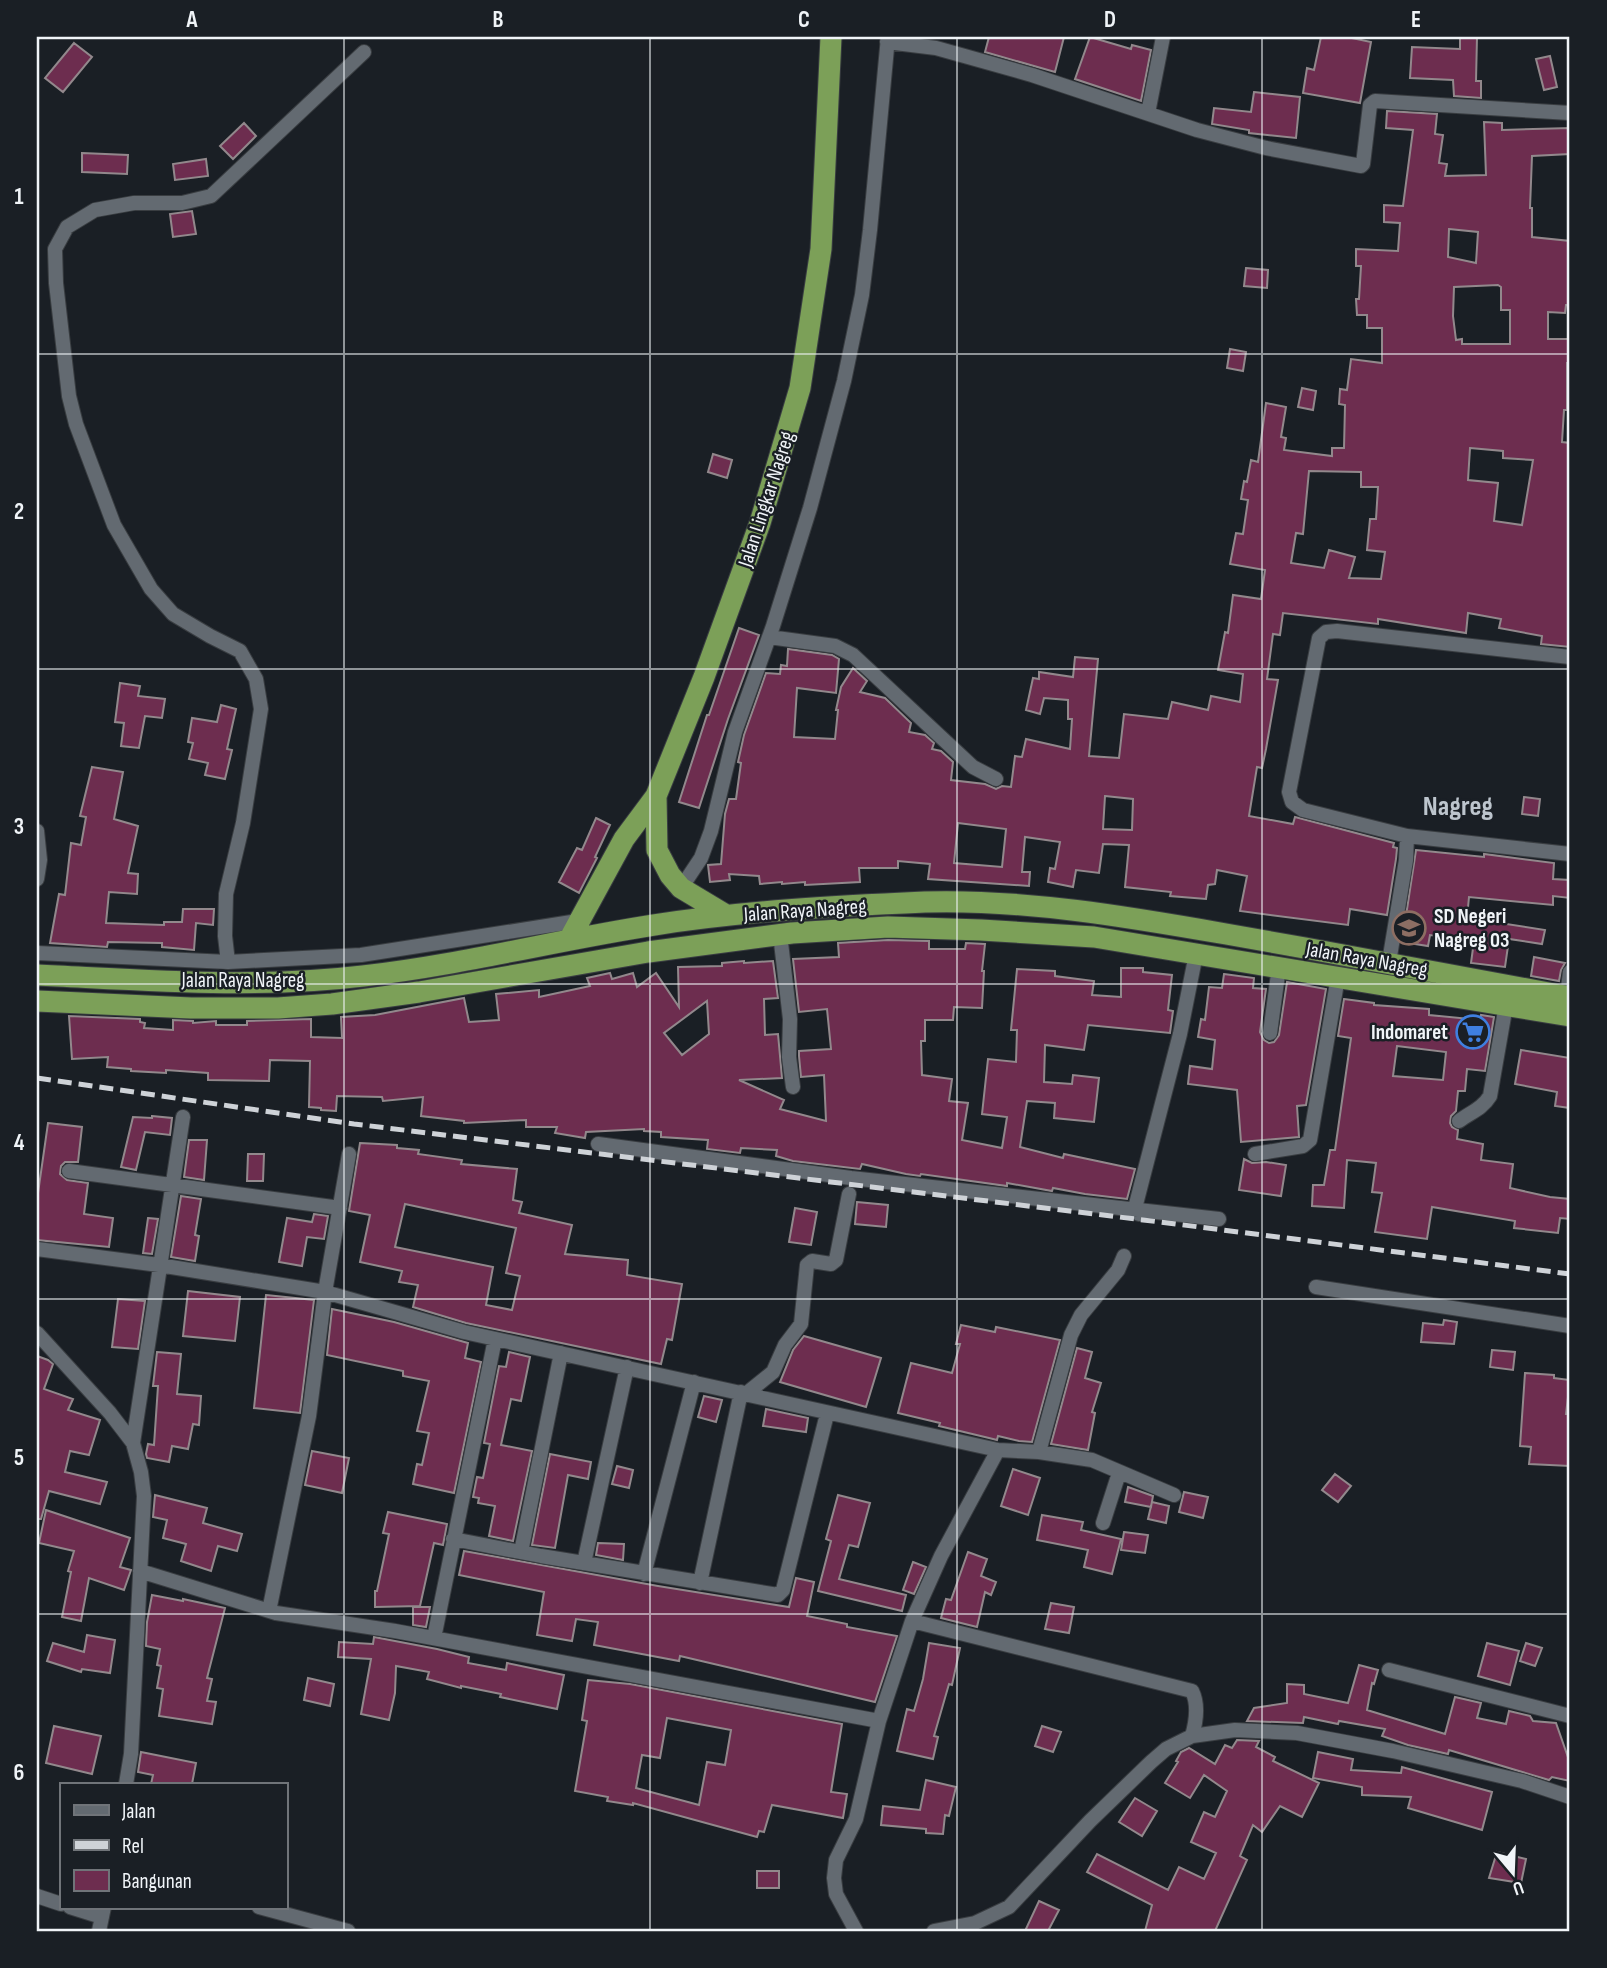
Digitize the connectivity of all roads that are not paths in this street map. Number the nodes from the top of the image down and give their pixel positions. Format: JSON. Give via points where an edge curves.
{"nodes":[{"id":1,"x":831,"y":37,"type":"edge"},
{"id":2,"x":1163,"y":37,"type":"edge"},
{"id":3,"x":887,"y":39,"type":"edge"},
{"id":4,"x":938,"y":42,"type":"edge"},
{"id":5,"x":364,"y":52,"type":"dead end"},
{"id":6,"x":1148,"y":113,"type":"junction"},
{"id":7,"x":1570,"y":113,"type":"edge"},
{"id":8,"x":769,"y":637,"type":"junction"},
{"id":9,"x":1570,"y":657,"type":"edge"},
{"id":10,"x":996,"y":779,"type":"dead end"},
{"id":11,"x":656,"y":796,"type":"junction"},
{"id":12,"x":37,"y":831,"type":"edge"},
{"id":13,"x":1407,"y":836,"type":"junction"},
{"id":14,"x":1570,"y":855,"type":"edge"},
{"id":15,"x":37,"y":879,"type":"edge"},
{"id":16,"x":681,"y":888,"type":"junction"},
{"id":17,"x":726,"y":915,"type":"junction"},
{"id":18,"x":574,"y":931,"type":"junction"},
{"id":19,"x":780,"y":934,"type":"junction"},
{"id":20,"x":37,"y":953,"type":"edge"},
{"id":21,"x":1196,"y":954,"type":"junction"},
{"id":22,"x":228,"y":962,"type":"junction"},
{"id":23,"x":1389,"y":962,"type":"junction"},
{"id":24,"x":1279,"y":967,"type":"junction"},
{"id":25,"x":1570,"y":972,"type":"edge"},
{"id":26,"x":37,"y":975,"type":"edge"},
{"id":27,"x":1338,"y":977,"type":"junction"},
{"id":28,"x":37,"y":1001,"type":"edge"},
{"id":29,"x":1569,"y":1003,"type":"edge"},
{"id":30,"x":1506,"y":1005,"type":"junction"},
{"id":31,"x":1270,"y":1034,"type":"dead end"},
{"id":32,"x":793,"y":1087,"type":"dead end"},
{"id":33,"x":183,"y":1117,"type":"dead end"},
{"id":34,"x":1459,"y":1121,"type":"dead end"},
{"id":35,"x":598,"y":1144,"type":"dead end"},
{"id":36,"x":349,"y":1154,"type":"dead end"},
{"id":37,"x":1255,"y":1154,"type":"dead end"},
{"id":38,"x":69,"y":1171,"type":"dead end"},
{"id":39,"x":173,"y":1184,"type":"junction"},
{"id":40,"x":850,"y":1185,"type":"junction"},
{"id":41,"x":340,"y":1208,"type":"junction"},
{"id":42,"x":1137,"y":1211,"type":"junction"},
{"id":43,"x":1219,"y":1219,"type":"dead end"},
{"id":44,"x":37,"y":1249,"type":"edge"},
{"id":45,"x":1124,"y":1256,"type":"dead end"},
{"id":46,"x":159,"y":1265,"type":"junction"},
{"id":47,"x":1316,"y":1287,"type":"dead end"},
{"id":48,"x":325,"y":1292,"type":"junction"},
{"id":49,"x":1570,"y":1326,"type":"edge"},
{"id":50,"x":37,"y":1333,"type":"edge"},
{"id":51,"x":495,"y":1339,"type":"junction"},
{"id":52,"x":561,"y":1353,"type":"junction"},
{"id":53,"x":627,"y":1367,"type":"junction"},
{"id":54,"x":694,"y":1382,"type":"junction"},
{"id":55,"x":744,"y":1393,"type":"junction"},
{"id":56,"x":827,"y":1414,"type":"junction"},
{"id":57,"x":133,"y":1443,"type":"junction"},
{"id":58,"x":998,"y":1450,"type":"junction"},
{"id":59,"x":1040,"y":1452,"type":"junction"},
{"id":60,"x":1119,"y":1473,"type":"junction"},
{"id":61,"x":1174,"y":1495,"type":"dead end"},
{"id":62,"x":1103,"y":1523,"type":"dead end"},
{"id":63,"x":453,"y":1539,"type":"junction"},
{"id":64,"x":521,"y":1552,"type":"junction"},
{"id":65,"x":584,"y":1563,"type":"junction"},
{"id":66,"x":140,"y":1571,"type":"junction"},
{"id":67,"x":644,"y":1574,"type":"junction"},
{"id":68,"x":700,"y":1583,"type":"junction"},
{"id":69,"x":269,"y":1611,"type":"junction"},
{"id":70,"x":912,"y":1621,"type":"junction"},
{"id":71,"x":434,"y":1638,"type":"junction"},
{"id":72,"x":1389,"y":1670,"type":"dead end"},
{"id":73,"x":1570,"y":1716,"type":"edge"},
{"id":74,"x":879,"y":1721,"type":"junction"},
{"id":75,"x":1192,"y":1736,"type":"junction"},
{"id":76,"x":126,"y":1783,"type":"edge"},
{"id":77,"x":1570,"y":1797,"type":"edge"},
{"id":78,"x":37,"y":1896,"type":"edge"},
{"id":79,"x":60,"y":1904,"type":"edge"},
{"id":80,"x":76,"y":1909,"type":"edge"},
{"id":81,"x":266,"y":1909,"type":"edge"},
{"id":82,"x":102,"y":1918,"type":"edge"},
{"id":83,"x":348,"y":1931,"type":"edge"},
{"id":84,"x":856,"y":1931,"type":"edge"},
{"id":85,"x":934,"y":1931,"type":"edge"}],
"edges":[{"from":1,"to":11,"type":"highway","name":"Jalan Lingkar Nagreg","via":[[821,250],[800,388],[761,523]]},
{"from":2,"to":6,"type":"street"},
{"from":3,"to":4,"type":"street"},
{"from":3,"to":8,"type":"street","via":[[862,295],[814,495]]},
{"from":4,"to":6,"type":"street"},
{"from":5,"to":22,"type":"street","via":[[211,195],[182,203],[134,203],[94,210],[67,227],[55,249],[69,396],[114,525],[151,589],[173,614],[240,651],[256,679],[261,709],[243,823],[226,894]]},
{"from":6,"to":7,"type":"street","via":[[1266,148],[1361,166],[1370,105],[1375,101]]},
{"from":8,"to":10,"type":"street","via":[[835,646],[853,655],[937,736],[973,767]]},
{"from":8,"to":16,"type":"street","via":[[735,732],[704,849]]},
{"from":9,"to":13,"type":"street","via":[[1337,631],[1319,638],[1289,792],[1292,802],[1303,810]]},
{"from":11,"to":16,"type":"highway","name":"Jalan Lingkar Nagreg","via":[[657,849]]},
{"from":11,"to":18,"type":"highway","via":[[624,839]]},
{"from":12,"to":15,"type":"street"},
{"from":13,"to":14,"type":"street"},
{"from":13,"to":23,"type":"street"},
{"from":16,"to":17,"type":"highway","name":"Jalan Lingkar Nagreg"},
{"from":17,"to":18,"type":"highway","name":"Jalan Raya Nagreg"},
{"from":17,"to":23,"type":"highway","name":"Jalan Raya Nagreg","via":[[971,902],[1164,923]]},
{"from":18,"to":22,"type":"street","via":[[382,953]]},
{"from":18,"to":26,"type":"highway","name":"Jalan Raya Nagreg","via":[[418,969],[288,982]]},
{"from":19,"to":21,"type":"highway","name":"Jalan Raya Nagreg","via":[[888,927],[981,930],[1094,937]]},
{"from":19,"to":28,"type":"highway","name":"Jalan Raya Nagreg","via":[[332,1004],[278,1008]]},
{"from":19,"to":32,"type":"street"},
{"from":20,"to":22,"type":"street"},
{"from":21,"to":24,"type":"highway","name":"Jalan Raya Nagreg"},
{"from":21,"to":42,"type":"street"},
{"from":23,"to":29,"type":"highway","name":"Jalan Raya Nagreg"},
{"from":24,"to":27,"type":"highway","name":"Jalan Raya Nagreg"},
{"from":24,"to":31,"type":"street"},
{"from":25,"to":29,"type":"street"},
{"from":27,"to":30,"type":"highway","name":"Jalan Raya Nagreg"},
{"from":27,"to":37,"type":"street","via":[[1310,1140],[1303,1146]]},
{"from":29,"to":30,"type":"highway","name":"Jalan Raya Nagreg"},
{"from":30,"to":34,"type":"street","via":[[1490,1096],[1482,1108]]},
{"from":33,"to":39,"type":"street"},
{"from":35,"to":40,"type":"street"},
{"from":36,"to":41,"type":"street"},
{"from":38,"to":39,"type":"street"},
{"from":39,"to":41,"type":"street"},
{"from":39,"to":46,"type":"street"},
{"from":40,"to":42,"type":"street"},
{"from":40,"to":55,"type":"street","via":[[836,1260],[807,1265],[801,1324],[772,1372]]},
{"from":41,"to":48,"type":"street"},
{"from":42,"to":43,"type":"street"},
{"from":44,"to":46,"type":"street"},
{"from":45,"to":59,"type":"street","via":[[1071,1335]]},
{"from":46,"to":48,"type":"street"},
{"from":46,"to":57,"type":"street"},
{"from":47,"to":49,"type":"street"},
{"from":48,"to":51,"type":"street"},
{"from":48,"to":69,"type":"street","via":[[309,1416]]},
{"from":50,"to":57,"type":"street"},
{"from":51,"to":52,"type":"street"},
{"from":51,"to":63,"type":"street"},
{"from":52,"to":53,"type":"street"},
{"from":52,"to":64,"type":"street"},
{"from":53,"to":54,"type":"street"},
{"from":53,"to":65,"type":"street"},
{"from":54,"to":55,"type":"street"},
{"from":54,"to":67,"type":"street"},
{"from":55,"to":56,"type":"street"},
{"from":55,"to":68,"type":"street"},
{"from":56,"to":58,"type":"street"},
{"from":56,"to":68,"type":"street","via":[[781,1593],[773,1596]]},
{"from":57,"to":66,"type":"street","via":[[144,1496]]},
{"from":58,"to":59,"type":"street"},
{"from":58,"to":70,"type":"street"},
{"from":59,"to":60,"type":"street","via":[[1092,1460]]},
{"from":60,"to":61,"type":"street"},
{"from":60,"to":62,"type":"street"},
{"from":63,"to":64,"type":"street"},
{"from":63,"to":71,"type":"street"},
{"from":64,"to":65,"type":"street"},
{"from":65,"to":67,"type":"street"},
{"from":66,"to":69,"type":"street"},
{"from":66,"to":76,"type":"street"},
{"from":67,"to":68,"type":"street"},
{"from":69,"to":71,"type":"street"},
{"from":70,"to":74,"type":"street"},
{"from":70,"to":75,"type":"street","via":[[1192,1691],[1196,1698]]},
{"from":71,"to":74,"type":"street"},
{"from":72,"to":73,"type":"street"},
{"from":74,"to":84,"type":"street","via":[[856,1819],[836,1860],[834,1878],[836,1894]]},
{"from":75,"to":77,"type":"street","via":[[1235,1730],[1297,1733],[1522,1781]]},
{"from":75,"to":85,"type":"street","via":[[1151,1762],[1009,1907],[975,1923]]},
{"from":78,"to":79,"type":"street"},
{"from":80,"to":82,"type":"street"},
{"from":81,"to":83,"type":"street"}]}
